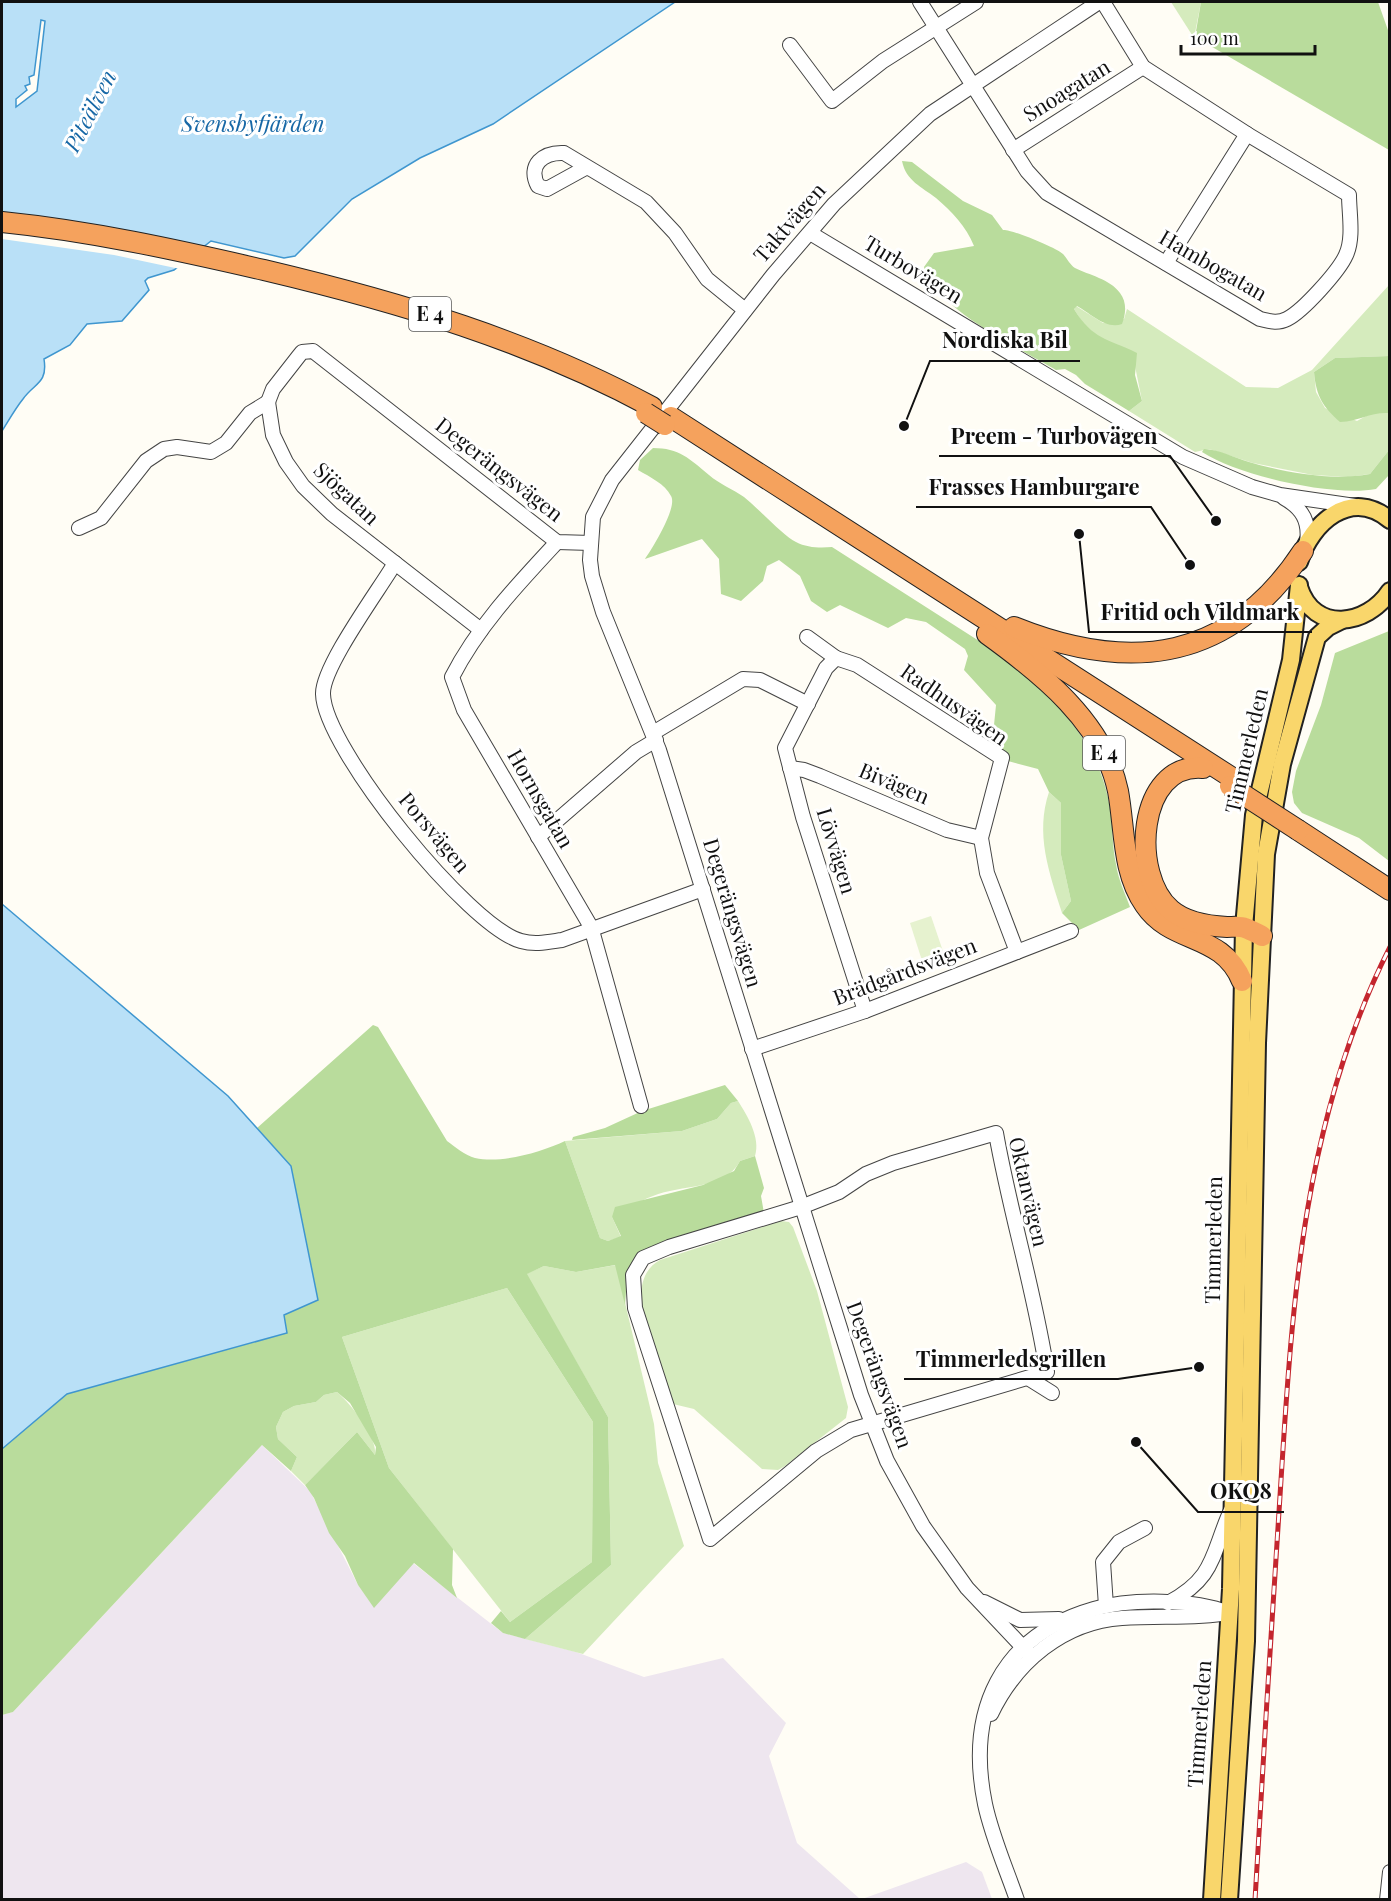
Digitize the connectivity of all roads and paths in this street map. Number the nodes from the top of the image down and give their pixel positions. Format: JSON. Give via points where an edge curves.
{"nodes":[{"id":1,"x":920,"y":2,"type":"edge"},
{"id":2,"x":975,"y":2,"type":"edge"},
{"id":3,"x":1101,"y":2,"type":"edge"},
{"id":4,"x":937,"y":26,"type":"junction"},
{"id":5,"x":790,"y":45,"type":"dead end"},
{"id":6,"x":1143,"y":67,"type":"junction"},
{"id":7,"x":972,"y":85,"type":"junction"},
{"id":8,"x":1247,"y":134,"type":"junction"},
{"id":9,"x":1013,"y":150,"type":"junction"},
{"id":10,"x":587,"y":167,"type":"dead end"},
{"id":11,"x":2,"y":222,"type":"edge"},
{"id":12,"x":2,"y":230,"type":"edge"},
{"id":13,"x":810,"y":232,"type":"junction"},
{"id":14,"x":194,"y":258,"type":"junction"},
{"id":15,"x":1166,"y":263,"type":"junction"},
{"id":16,"x":745,"y":310,"type":"junction"},
{"id":17,"x":268,"y":402,"type":"junction"},
{"id":18,"x":668,"y":421,"type":"junction"},
{"id":19,"x":1280,"y":495,"type":"junction"},
{"id":20,"x":1389,"y":502,"type":"edge"},
{"id":21,"x":1364,"y":507,"type":"junction"},
{"id":22,"x":1389,"y":520,"type":"edge"},
{"id":23,"x":79,"y":528,"type":"dead end"},
{"id":24,"x":557,"y":542,"type":"junction"},
{"id":25,"x":591,"y":543,"type":"junction"},
{"id":26,"x":1305,"y":547,"type":"junction"},
{"id":27,"x":395,"y":563,"type":"junction"},
{"id":28,"x":933,"y":584,"type":"junction"},
{"id":29,"x":1299,"y":585,"type":"junction"},
{"id":30,"x":1389,"y":591,"type":"edge"},
{"id":31,"x":951,"y":608,"type":"junction"},
{"id":32,"x":1342,"y":620,"type":"junction"},
{"id":33,"x":481,"y":630,"type":"junction"},
{"id":34,"x":807,"y":637,"type":"dead end"},
{"id":35,"x":836,"y":658,"type":"junction"},
{"id":36,"x":808,"y":704,"type":"junction"},
{"id":37,"x":654,"y":736,"type":"junction"},
{"id":38,"x":790,"y":768,"type":"junction"},
{"id":39,"x":1203,"y":768,"type":"junction"},
{"id":40,"x":1232,"y":782,"type":"junction"},
{"id":41,"x":1300,"y":827,"type":"junction"},
{"id":42,"x":538,"y":837,"type":"junction"},
{"id":43,"x":981,"y":838,"type":"junction"},
{"id":44,"x":1389,"y":879,"type":"edge"},
{"id":45,"x":703,"y":889,"type":"junction"},
{"id":46,"x":1389,"y":890,"type":"edge"},
{"id":47,"x":591,"y":927,"type":"junction"},
{"id":48,"x":1071,"y":931,"type":"dead end"},
{"id":49,"x":1250,"y":934,"type":"junction"},
{"id":50,"x":1187,"y":935,"type":"junction"},
{"id":51,"x":1017,"y":952,"type":"junction"},
{"id":52,"x":1242,"y":981,"type":"junction"},
{"id":53,"x":865,"y":1011,"type":"junction"},
{"id":54,"x":752,"y":1049,"type":"junction"},
{"id":55,"x":641,"y":1106,"type":"dead end"},
{"id":56,"x":801,"y":1208,"type":"junction"},
{"id":57,"x":1028,"y":1378,"type":"junction"},
{"id":58,"x":1052,"y":1393,"type":"dead end"},
{"id":59,"x":872,"y":1423,"type":"junction"},
{"id":60,"x":1232,"y":1506,"type":"junction"},
{"id":61,"x":1145,"y":1528,"type":"dead end"},
{"id":62,"x":978,"y":1600,"type":"junction"},
{"id":63,"x":1167,"y":1603,"type":"junction"},
{"id":64,"x":1106,"y":1606,"type":"junction"},
{"id":65,"x":1229,"y":1613,"type":"junction"},
{"id":66,"x":1247,"y":1614,"type":"junction"},
{"id":67,"x":1067,"y":1618,"type":"junction"},
{"id":68,"x":1198,"y":1618,"type":"junction"},
{"id":69,"x":1228,"y":1645,"type":"junction"},
{"id":70,"x":1027,"y":1652,"type":"junction"},
{"id":71,"x":1389,"y":1875,"type":"edge"},
{"id":72,"x":1017,"y":1899,"type":"edge"},
{"id":73,"x":1212,"y":1899,"type":"edge"},
{"id":74,"x":1229,"y":1899,"type":"edge"},
{"id":75,"x":1388,"y":1899,"type":"edge"}],
"edges":[{"from":1,"to":4,"type":"street","name":"Hambogatan"},
{"from":2,"to":4,"type":"street"},
{"from":3,"to":6,"type":"street","name":"Hambogatan"},
{"from":3,"to":7,"type":"street","name":"Taktvägen"},
{"from":4,"to":5,"type":"street","via":[[832,101]]},
{"from":4,"to":7,"type":"street","name":"Hambogatan"},
{"from":6,"to":8,"type":"street","name":"Hambogatan"},
{"from":6,"to":9,"type":"street","name":"Snoagatan"},
{"from":7,"to":9,"type":"street","name":"Hambogatan"},
{"from":7,"to":13,"type":"street","name":"Taktvägen","via":[[930,114],[885,153]]},
{"from":8,"to":15,"type":"street"},
{"from":8,"to":15,"type":"street","name":"Hambogatan","via":[[1349,195],[1347,254],[1306,303],[1288,319],[1276,322],[1260,319]]},
{"from":9,"to":15,"type":"street","name":"Hambogatan","via":[[1047,193]]},
{"from":10,"to":16,"type":"street","via":[[660,214],[707,279]]},
{"from":11,"to":14,"type":"highway","number":"E 4","via":[[102,236]]},
{"from":12,"to":14,"type":"highway","number":"E 4"},
{"from":13,"to":16,"type":"street","name":"Taktvägen"},
{"from":13,"to":19,"type":"street","name":"Turbovägen","via":[[1183,457]]},
{"from":14,"to":18,"type":"highway","number":"E 4","bridge":true,"via":[[467,335]]},
{"from":16,"to":25,"type":"street","name":"Taktvägen","via":[[612,480],[593,517]]},
{"from":17,"to":23,"type":"street","via":[[250,413],[226,443],[211,452],[164,449],[146,461],[101,518]]},
{"from":17,"to":24,"type":"street","name":"Degerängsvägen","via":[[273,388],[302,352],[314,351]]},
{"from":17,"to":27,"type":"street","name":"Sjögatan","via":[[273,435],[303,486]]},
{"from":18,"to":28,"type":"highway","number":"E 4"},
{"from":18,"to":31,"type":"highway","number":"E 4"},
{"from":19,"to":21,"type":"street","name":"Turbovägen"},
{"from":19,"to":26,"type":"street","name":"Turbovägen","via":[[1302,512],[1308,530]]},
{"from":20,"to":21,"type":"main road"},
{"from":21,"to":22,"type":"main road"},
{"from":21,"to":26,"type":"main road","via":[[1344,509],[1329,516]]},
{"from":24,"to":25,"type":"street","name":"Degerängsvägen"},
{"from":24,"to":33,"type":"street","name":"Hornsgatan"},
{"from":25,"to":37,"type":"street","name":"Degerängsvägen","via":[[592,576],[603,612]]},
{"from":26,"to":28,"type":"highway","number":"E 4","via":[[1273,591],[1240,620],[1204,639],[1148,652],[1098,651],[1049,640],[1013,626]]},
{"from":26,"to":29,"type":"main road","name":"Timmerleden","via":[[1298,568]]},
{"from":27,"to":33,"type":"street","name":"Sjögatan"},
{"from":27,"to":47,"type":"street","name":"Porsvägen","via":[[325,680],[327,713],[344,747],[400,830],[492,924],[520,941],[540,944],[562,940]]},
{"from":28,"to":40,"type":"highway","number":"E 4"},
{"from":29,"to":32,"type":"main road","via":[[1306,602],[1317,612]]},
{"from":29,"to":49,"type":"main road","name":"Timmerleden","via":[[1291,660],[1254,815]]},
{"from":30,"to":32,"type":"main road","name":"Timmerleden","via":[[1371,611]]},
{"from":31,"to":39,"type":"highway","number":"E 4"},
{"from":31,"to":50,"type":"highway","number":"E 4","via":[[1046,681],[1095,735],[1115,777],[1128,863],[1137,891],[1154,917]]},
{"from":32,"to":49,"type":"main road","name":"Timmerleden","via":[[1317,637],[1289,738]]},
{"from":33,"to":42,"type":"street","name":"Hornsgatan","via":[[452,677],[456,693]]},
{"from":34,"to":35,"type":"street","name":"Radhusvägen"},
{"from":35,"to":36,"type":"street","via":[[826,668]]},
{"from":35,"to":43,"type":"street","name":"Radhusvägen","via":[[857,665],[1002,758]]},
{"from":36,"to":37,"type":"street","via":[[760,680],[743,679]]},
{"from":36,"to":38,"type":"street","name":"Lövvägen","via":[[785,748]]},
{"from":37,"to":42,"type":"street"},
{"from":37,"to":45,"type":"street","name":"Degerängsvägen"},
{"from":38,"to":43,"type":"street","name":"Bivägen","via":[[820,776],[947,830]]},
{"from":38,"to":53,"type":"street","name":"Lövvägen"},
{"from":39,"to":40,"type":"highway","number":"E 4"},
{"from":39,"to":49,"type":"highway","via":[[1179,771],[1162,786],[1147,829],[1148,874],[1160,900],[1182,917]]},
{"from":40,"to":41,"type":"highway","number":"E 4"},
{"from":41,"to":44,"type":"highway","number":"E 4"},
{"from":41,"to":46,"type":"highway","number":"E 4"},
{"from":42,"to":47,"type":"street","name":"Hornsgatan"},
{"from":43,"to":51,"type":"street","name":"Radhusvägen","via":[[987,873]]},
{"from":45,"to":47,"type":"street","name":"Porsvägen"},
{"from":45,"to":54,"type":"street","name":"Degerängsvägen"},
{"from":47,"to":55,"type":"street","name":"Hornsgatan"},
{"from":48,"to":51,"type":"street","name":"Brädgårdsvägen"},
{"from":49,"to":50,"type":"highway","number":"E 4"},
{"from":49,"to":52,"type":"main road","name":"Timmerleden"},
{"from":49,"to":66,"type":"main road","name":"Timmerleden","via":[[1257,1043]]},
{"from":50,"to":52,"type":"highway","number":"E 4","via":[[1224,953]]},
{"from":51,"to":53,"type":"street","name":"Brädgårdsvägen"},
{"from":52,"to":60,"type":"main road","name":"Timmerleden"},
{"from":53,"to":54,"type":"street","name":"Brädgårdsvägen"},
{"from":54,"to":56,"type":"street","name":"Degerängsvägen"},
{"from":56,"to":57,"type":"street","name":"Oktanvägen","via":[[893,1163],[996,1133],[1047,1372]]},
{"from":56,"to":59,"type":"street","name":"Degerängsvägen"},
{"from":56,"to":59,"type":"street","name":"Oktanvägen","via":[[669,1247],[643,1258],[633,1275],[635,1308],[710,1539],[816,1451],[851,1430]]},
{"from":57,"to":58,"type":"street"},
{"from":57,"to":59,"type":"street","name":"Oktanvägen"},
{"from":59,"to":62,"type":"street","name":"Degerängsvägen","via":[[887,1461],[923,1526]]},
{"from":60,"to":63,"type":"street","via":[[1205,1574],[1189,1590]]},
{"from":60,"to":65,"type":"main road","name":"Timmerleden"},
{"from":61,"to":64,"type":"street","via":[[1119,1542],[1103,1562]]},
{"from":62,"to":67,"type":"street","via":[[1020,1620]]},
{"from":62,"to":70,"type":"street","name":"Degerängsvägen"},
{"from":63,"to":64,"type":"street"},
{"from":63,"to":65,"type":"street","via":[[1210,1605]]},
{"from":64,"to":67,"type":"street"},
{"from":65,"to":66,"type":"street"},
{"from":65,"to":68,"type":"street"},
{"from":65,"to":69,"type":"main road","name":"Timmerleden"},
{"from":66,"to":74,"type":"main road","name":"Timmerleden"},
{"from":67,"to":70,"type":"street","via":[[1041,1632]]},
{"from":68,"to":69,"type":"street","via":[[1213,1622]]},
{"from":68,"to":70,"type":"street","via":[[1121,1618],[1097,1622]]},
{"from":69,"to":73,"type":"main road","name":"Timmerleden"},
{"from":70,"to":72,"type":"street","via":[[985,1727],[981,1764],[985,1804]]},
{"from":71,"to":75,"type":"street"}]}
